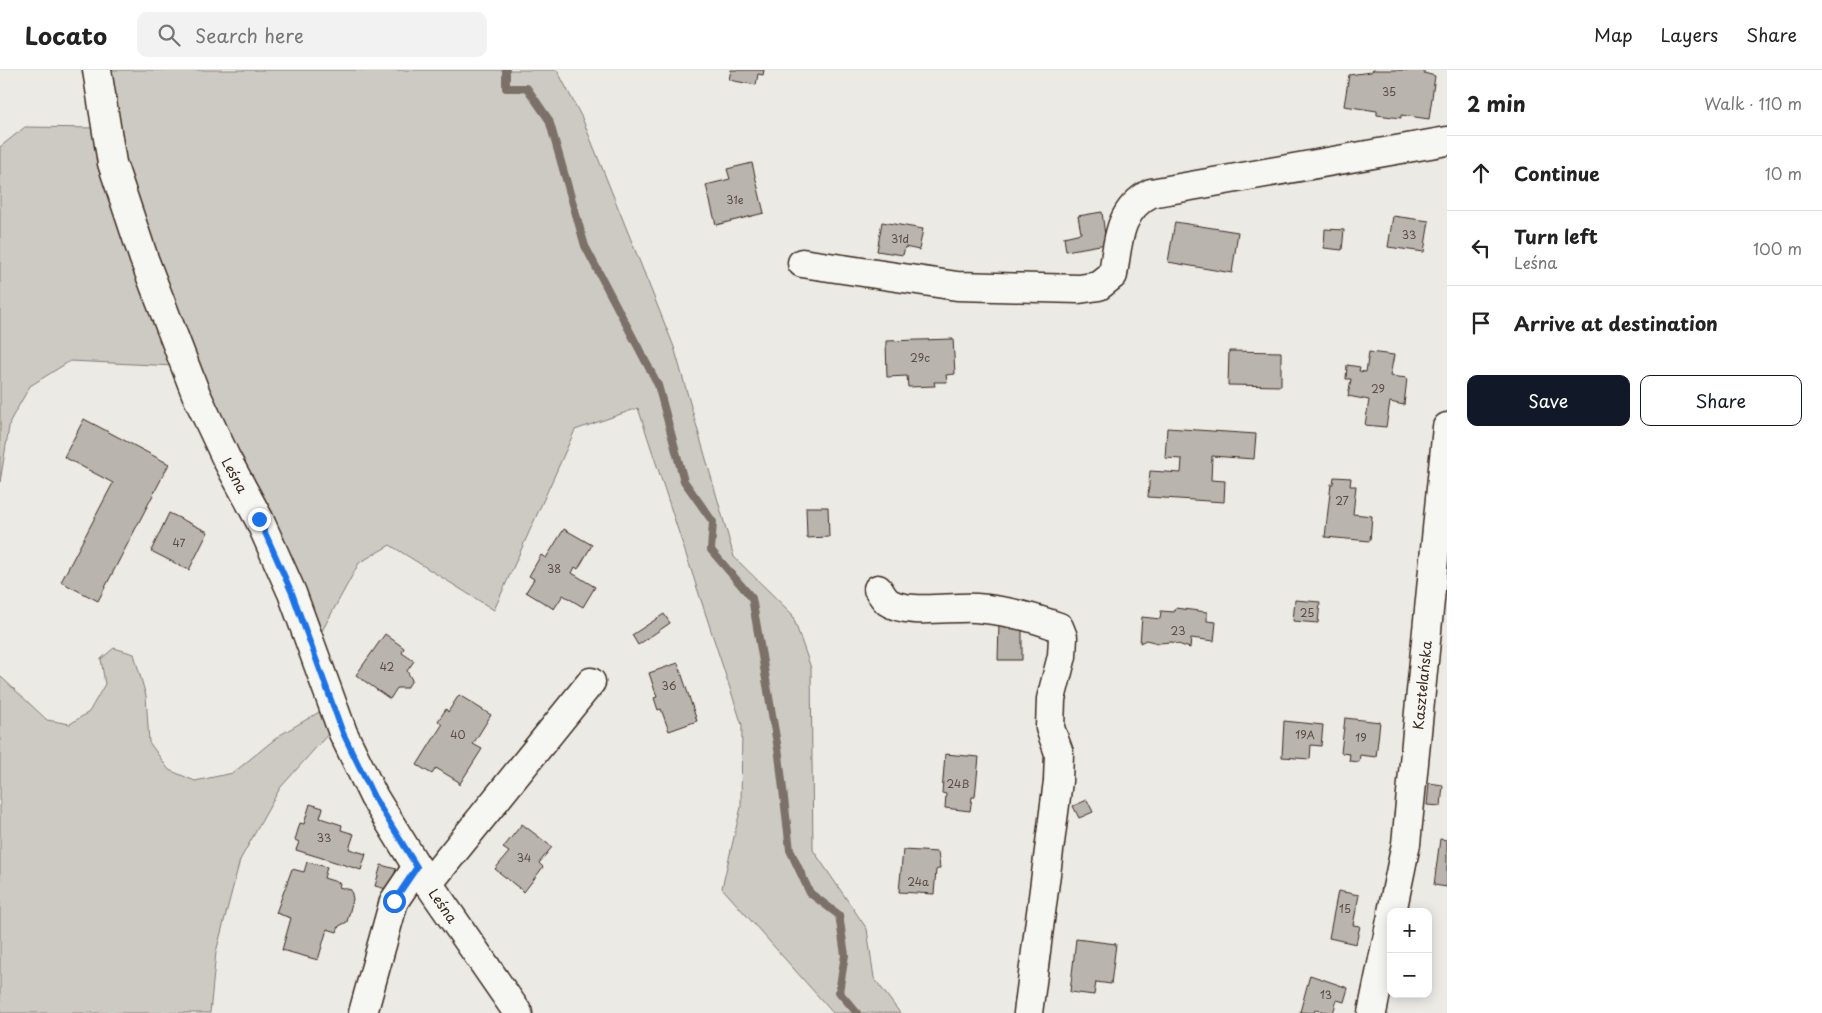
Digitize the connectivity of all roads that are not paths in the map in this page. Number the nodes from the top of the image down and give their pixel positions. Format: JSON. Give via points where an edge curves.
{"nodes":[{"id":1,"x":97,"y":70,"type":"edge"},
{"id":2,"x":1447,"y":141,"type":"edge"},
{"id":3,"x":802,"y":263,"type":"dead end"},
{"id":4,"x":1447,"y":428,"type":"edge"},
{"id":5,"x":878,"y":589,"type":"dead end"},
{"id":6,"x":591,"y":682,"type":"dead end"},
{"id":7,"x":423,"y":876,"type":"junction"},
{"id":8,"x":1393,"y":908,"type":"edge"},
{"id":9,"x":1387,"y":940,"type":"edge"},
{"id":10,"x":362,"y":1013,"type":"edge"},
{"id":11,"x":518,"y":1013,"type":"edge"},
{"id":12,"x":1028,"y":1013,"type":"edge"},
{"id":13,"x":1372,"y":1013,"type":"edge"}],
"edges":[{"from":1,"to":7,"type":"street","name":"Leśna","via":[[112,162],[144,259],[196,394],[292,593],[343,733],[374,797]]},
{"from":2,"to":3,"type":"street","via":[[1151,193],[1138,200],[1127,213],[1118,240],[1113,275],[1099,286],[1079,289],[957,286]]},
{"from":4,"to":8,"type":"street","name":"Kasztelańska","via":[[1406,844]]},
{"from":5,"to":12,"type":"street","via":[[888,602],[902,606],[976,608],[1027,615],[1059,627],[1063,637],[1062,656],[1051,699],[1050,728],[1059,753],[1058,781]]},
{"from":6,"to":7,"type":"street"},
{"from":7,"to":10,"type":"street","via":[[394,901]]},
{"from":7,"to":11,"type":"street","name":"Leśna"},
{"from":9,"to":13,"type":"street"}]}
